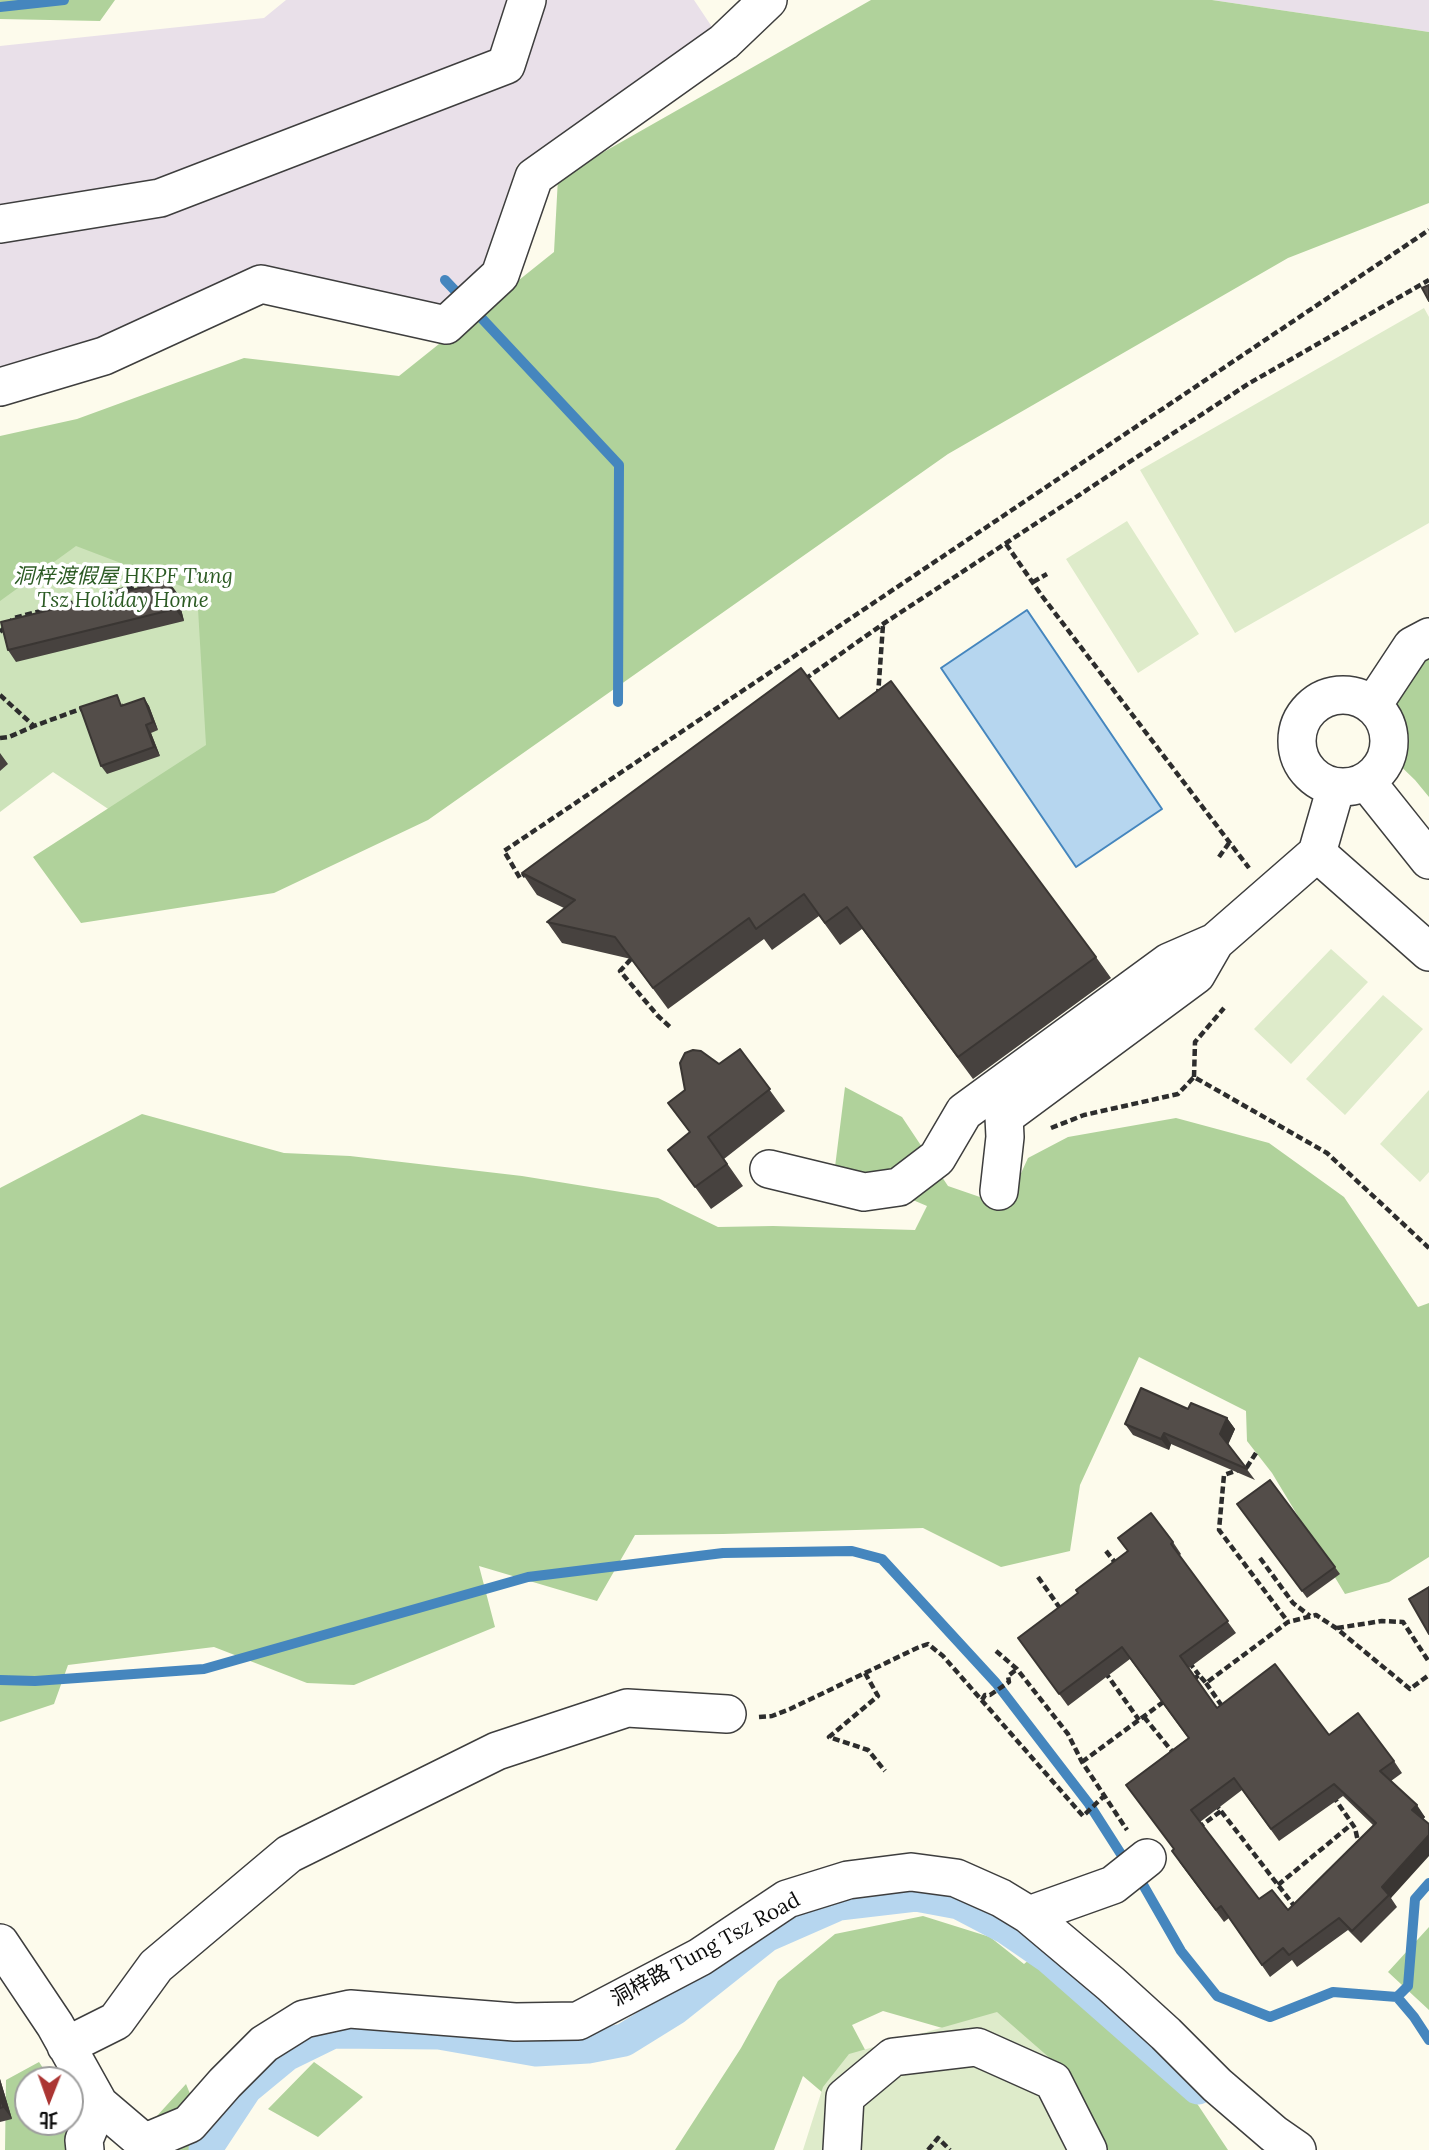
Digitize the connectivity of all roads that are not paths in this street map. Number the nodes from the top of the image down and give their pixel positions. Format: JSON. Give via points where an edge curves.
{"nodes":[{"id":1,"x":527,"y":0,"type":"edge"},
{"id":2,"x":768,"y":0,"type":"edge"},
{"id":3,"x":0,"y":224,"type":"edge"},
{"id":4,"x":0,"y":387,"type":"edge"},
{"id":5,"x":1429,"y":637,"type":"edge"},
{"id":6,"x":1373,"y":705,"type":"junction"},
{"id":7,"x":1351,"y":784,"type":"junction"},
{"id":8,"x":1317,"y":853,"type":"junction"},
{"id":9,"x":1429,"y":860,"type":"edge"},
{"id":10,"x":1215,"y":942,"type":"junction"},
{"id":11,"x":1429,"y":952,"type":"edge"},
{"id":12,"x":769,"y":1169,"type":"dead end"},
{"id":13,"x":999,"y":1191,"type":"dead end"},
{"id":14,"x":727,"y":1714,"type":"road end"},
{"id":15,"x":1146,"y":1859,"type":"road end"},
{"id":16,"x":1028,"y":1916,"type":"junction"},
{"id":17,"x":0,"y":1943,"type":"edge"},
{"id":18,"x":66,"y":2046,"type":"junction"},
{"id":19,"x":99,"y":2104,"type":"junction"},
{"id":20,"x":150,"y":2146,"type":"edge"},
{"id":21,"x":85,"y":2150,"type":"edge"},
{"id":22,"x":842,"y":2150,"type":"edge"},
{"id":23,"x":1088,"y":2150,"type":"edge"},
{"id":24,"x":1297,"y":2150,"type":"edge"}],
"edges":[{"from":1,"to":3,"type":"street","via":[[506,65],[160,198]]},
{"from":2,"to":4,"type":"street","via":[[724,41],[534,177],[500,275],[446,325],[261,284],[104,356]]},
{"from":5,"to":6,"type":"street","via":[[1412,646]]},
{"from":6,"to":7,"type":"street","via":[[1387,724],[1388,754],[1383,765]]},
{"from":6,"to":7,"type":"street","via":[[1344,694],[1328,697],[1304,715],[1298,729],[1298,752],[1308,772],[1321,782]]},
{"from":7,"to":8,"type":"street"},
{"from":7,"to":9,"type":"street"},
{"from":8,"to":10,"type":"street"},
{"from":8,"to":11,"type":"street"},
{"from":10,"to":12,"type":"street","via":[[1169,962],[964,1112],[937,1158],[899,1187],[864,1192]]},
{"from":10,"to":13,"type":"street","via":[[1196,975],[1004,1117]]},
{"from":14,"to":18,"type":"street","via":[[628,1708],[497,1751],[289,1854],[156,1966],[116,2021]]},
{"from":15,"to":16,"type":"street","via":[[1113,1885]]},
{"from":16,"to":20,"type":"street","name":"洞梓路 Tung Tsz Road","via":[[956,1878],[911,1872],[848,1880],[787,1899],[700,1957],[579,2021],[515,2022],[350,2009],[304,2019],[264,2044],[188,2124]]},
{"from":16,"to":24,"type":"street","name":"洞梓路 Tung Tsz Road"},
{"from":17,"to":18,"type":"street","name":"洞梓路 Tung Tsz Road"},
{"from":18,"to":19,"type":"street","name":"洞梓路 Tung Tsz Road"},
{"from":19,"to":20,"type":"street","name":"洞梓路 Tung Tsz Road"},
{"from":19,"to":21,"type":"street","via":[[84,2140]]},
{"from":22,"to":23,"type":"street","via":[[845,2097],[893,2057],[977,2048],[1053,2081]]}]}
